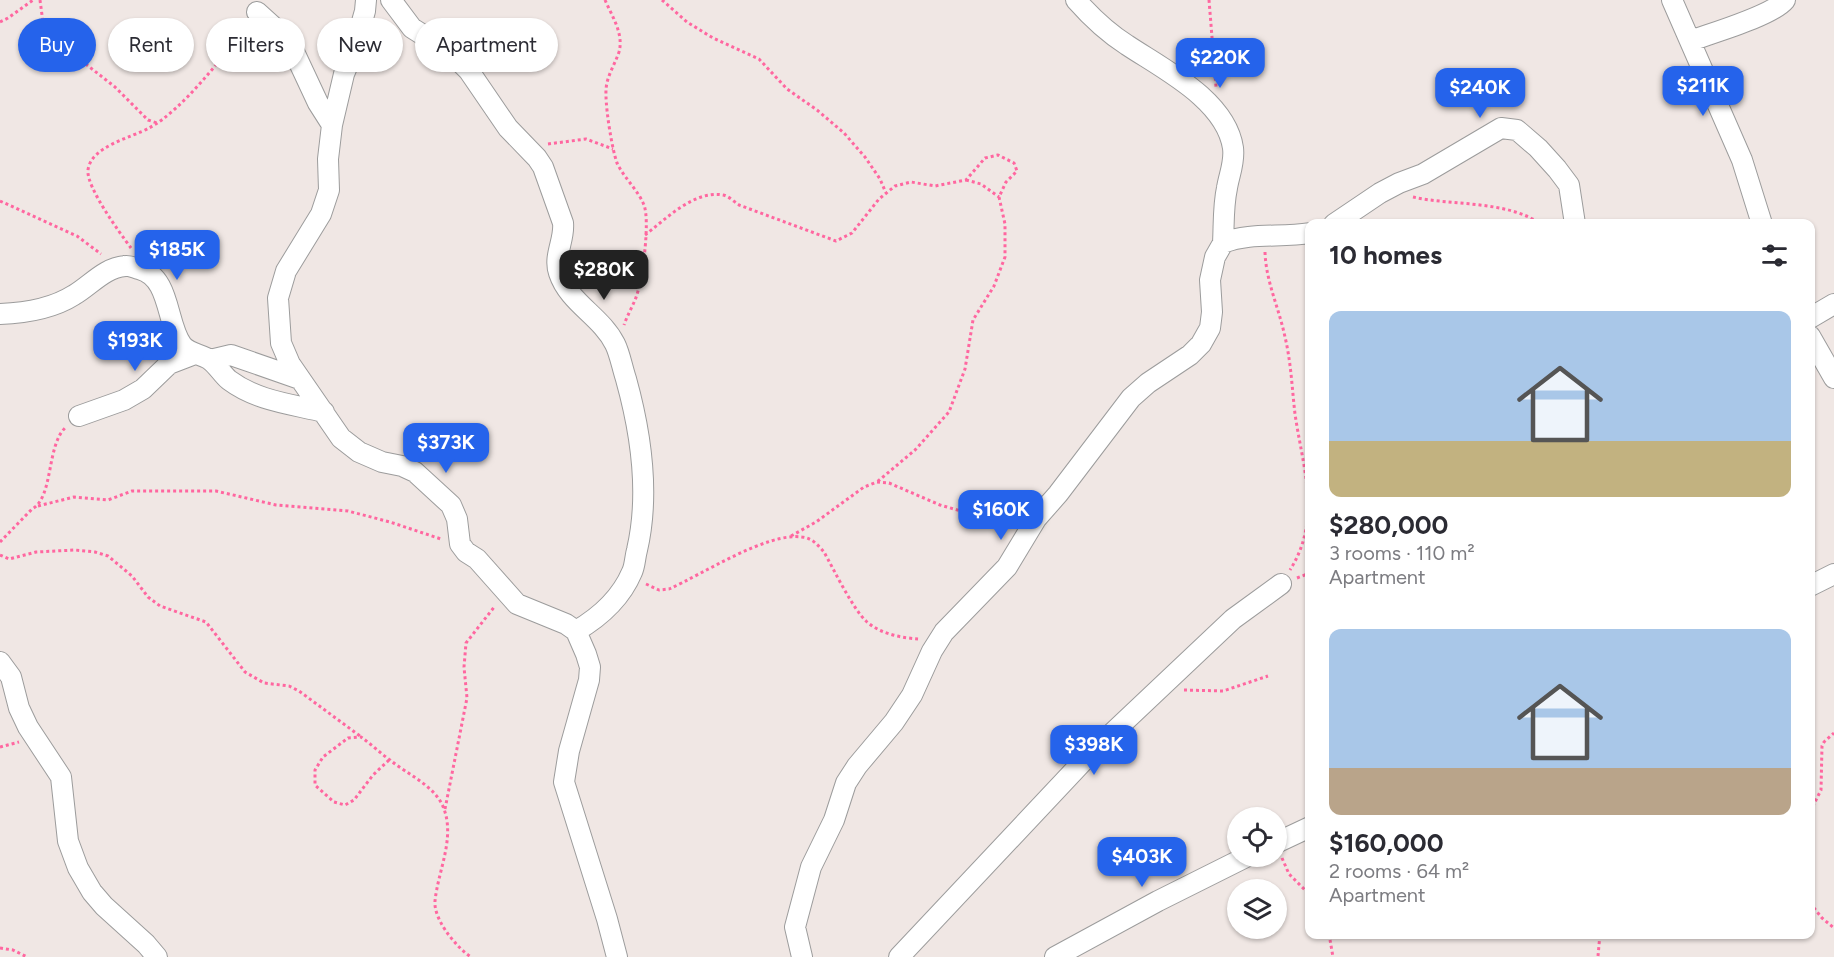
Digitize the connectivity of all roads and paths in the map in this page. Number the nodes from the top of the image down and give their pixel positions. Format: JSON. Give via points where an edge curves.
{"nodes":[{"id":1,"x":33,"y":0,"type":"edge"},
{"id":2,"x":40,"y":0,"type":"edge"},
{"id":3,"x":366,"y":0,"type":"edge"},
{"id":4,"x":390,"y":0,"type":"edge"},
{"id":5,"x":605,"y":0,"type":"edge"},
{"id":6,"x":662,"y":0,"type":"edge"},
{"id":7,"x":1076,"y":0,"type":"edge"},
{"id":8,"x":1209,"y":0,"type":"edge"},
{"id":9,"x":1672,"y":0,"type":"edge"},
{"id":10,"x":1785,"y":0,"type":"edge"},
{"id":11,"x":257,"y":12,"type":"joint"},
{"id":12,"x":0,"y":22,"type":"edge"},
{"id":13,"x":1690,"y":41,"type":"junction"},
{"id":14,"x":1218,"y":93,"type":"dead end"},
{"id":15,"x":157,"y":123,"type":"junction"},
{"id":16,"x":332,"y":125,"type":"junction"},
{"id":17,"x":525,"y":146,"type":"junction"},
{"id":18,"x":613,"y":149,"type":"junction"},
{"id":19,"x":966,"y":180,"type":"junction"},
{"id":20,"x":1388,"y":189,"type":"junction"},
{"id":21,"x":886,"y":193,"type":"junction"},
{"id":22,"x":999,"y":197,"type":"junction"},
{"id":23,"x":0,"y":201,"type":"edge"},
{"id":24,"x":1340,"y":219,"type":"edge"},
{"id":25,"x":1531,"y":219,"type":"edge"},
{"id":26,"x":1574,"y":219,"type":"edge"},
{"id":27,"x":1760,"y":219,"type":"edge"},
{"id":28,"x":1264,"y":234,"type":"junction"},
{"id":29,"x":1305,"y":234,"type":"edge"},
{"id":30,"x":645,"y":235,"type":"junction"},
{"id":31,"x":1223,"y":243,"type":"junction"},
{"id":32,"x":133,"y":267,"type":"junction"},
{"id":33,"x":1834,"y":304,"type":"edge"},
{"id":34,"x":0,"y":314,"type":"edge"},
{"id":35,"x":1815,"y":315,"type":"edge"},
{"id":36,"x":1815,"y":345,"type":"edge"},
{"id":37,"x":616,"y":346,"type":"junction"},
{"id":38,"x":202,"y":357,"type":"junction"},
{"id":39,"x":1834,"y":378,"type":"edge"},
{"id":40,"x":300,"y":379,"type":"junction"},
{"id":41,"x":324,"y":412,"type":"junction"},
{"id":42,"x":79,"y":416,"type":"joint"},
{"id":43,"x":1305,"y":470,"type":"edge"},
{"id":44,"x":877,"y":482,"type":"junction"},
{"id":45,"x":38,"y":506,"type":"junction"},
{"id":46,"x":1030,"y":529,"type":"junction"},
{"id":47,"x":1305,"y":535,"type":"edge"},
{"id":48,"x":789,"y":537,"type":"junction"},
{"id":49,"x":0,"y":542,"type":"edge"},
{"id":50,"x":460,"y":544,"type":"junction"},
{"id":51,"x":0,"y":555,"type":"edge"},
{"id":52,"x":632,"y":572,"type":"junction"},
{"id":53,"x":1834,"y":574,"type":"edge"},
{"id":54,"x":1281,"y":584,"type":"joint"},
{"id":55,"x":1815,"y":584,"type":"edge"},
{"id":56,"x":503,"y":588,"type":"junction"},
{"id":57,"x":576,"y":631,"type":"junction"},
{"id":58,"x":944,"y":632,"type":"junction"},
{"id":59,"x":0,"y":662,"type":"edge"},
{"id":60,"x":1268,"y":676,"type":"dead end"},
{"id":61,"x":1158,"y":689,"type":"junction"},
{"id":62,"x":1834,"y":733,"type":"edge"},
{"id":63,"x":361,"y":737,"type":"junction"},
{"id":64,"x":389,"y":760,"type":"junction"},
{"id":65,"x":1815,"y":802,"type":"edge"},
{"id":66,"x":445,"y":811,"type":"junction"},
{"id":67,"x":1305,"y":831,"type":"edge"},
{"id":68,"x":1287,"y":843,"type":"edge"},
{"id":69,"x":1227,"y":866,"type":"edge"},
{"id":70,"x":1286,"y":867,"type":"edge"},
{"id":71,"x":1305,"y":890,"type":"edge"},
{"id":72,"x":1815,"y":909,"type":"edge"},
{"id":73,"x":1834,"y":928,"type":"edge"},
{"id":74,"x":1330,"y":939,"type":"edge"},
{"id":75,"x":1600,"y":939,"type":"edge"},
{"id":76,"x":0,"y":948,"type":"edge"},
{"id":77,"x":1598,"y":956,"type":"dead end"},
{"id":78,"x":27,"y":957,"type":"edge"},
{"id":79,"x":157,"y":957,"type":"edge"},
{"id":80,"x":471,"y":957,"type":"edge"},
{"id":81,"x":617,"y":957,"type":"edge"},
{"id":82,"x":802,"y":957,"type":"edge"},
{"id":83,"x":899,"y":957,"type":"edge"},
{"id":84,"x":1055,"y":957,"type":"edge"},
{"id":85,"x":1333,"y":957,"type":"edge"}],
"edges":[{"from":1,"to":12,"type":"path"},
{"from":2,"to":15,"type":"path","via":[[44,30],[107,80],[148,120]]},
{"from":3,"to":16,"type":"street"},
{"from":4,"to":17,"type":"street","via":[[412,28],[450,52],[469,71],[499,117]]},
{"from":5,"to":18,"type":"path","via":[[620,40],[606,95]]},
{"from":6,"to":21,"type":"path","via":[[704,33],[759,59],[787,89],[844,133],[865,157]]},
{"from":7,"to":31,"type":"street","via":[[1125,44],[1194,89],[1225,127],[1233,165],[1226,190]]},
{"from":8,"to":14,"type":"path"},
{"from":9,"to":13,"type":"street"},
{"from":10,"to":13,"type":"street","via":[[1766,13]]},
{"from":11,"to":15,"type":"path","via":[[216,65]]},
{"from":11,"to":16,"type":"street","via":[[289,41]]},
{"from":13,"to":27,"type":"street","via":[[1742,160]]},
{"from":15,"to":32,"type":"path","via":[[104,148],[95,154],[88,168],[90,186],[132,250]]},
{"from":16,"to":40,"type":"street","via":[[329,190],[321,214],[286,271],[278,298],[281,343]]},
{"from":17,"to":18,"type":"path","via":[[586,140]]},
{"from":17,"to":37,"type":"street","via":[[543,168],[563,224],[559,275]]},
{"from":18,"to":30,"type":"path","via":[[644,205]]},
{"from":19,"to":21,"type":"path","via":[[935,186],[911,182]]},
{"from":19,"to":22,"type":"path","via":[[981,184]]},
{"from":19,"to":22,"type":"path","via":[[985,158],[998,155],[1014,163],[1017,171]]},
{"from":20,"to":24,"type":"street"},
{"from":20,"to":25,"type":"path","via":[[1433,202],[1520,213]]},
{"from":20,"to":26,"type":"street","via":[[1439,166],[1501,128],[1517,130],[1569,185]]},
{"from":21,"to":30,"type":"path","via":[[852,233],[836,241],[739,206],[725,195],[704,195]]},
{"from":22,"to":44,"type":"path","via":[[1005,224],[1005,257],[994,286],[973,320],[965,369],[949,412],[915,450]]},
{"from":23,"to":32,"type":"path","via":[[77,236],[98,253]]},
{"from":28,"to":29,"type":"street"},
{"from":28,"to":31,"type":"street"},
{"from":28,"to":43,"type":"path","via":[[1266,269],[1285,336]]},
{"from":30,"to":37,"type":"path","via":[[639,291]]},
{"from":31,"to":46,"type":"street","via":[[1210,280],[1210,328],[1201,344],[1131,398]]},
{"from":32,"to":34,"type":"street","via":[[101,274],[74,296],[45,309]]},
{"from":32,"to":38,"type":"street","via":[[145,270],[156,281],[182,345]]},
{"from":33,"to":35,"type":"street"},
{"from":36,"to":39,"type":"street"},
{"from":37,"to":52,"type":"street","via":[[632,404],[644,489]]},
{"from":38,"to":40,"type":"street","via":[[231,355]]},
{"from":38,"to":41,"type":"street","via":[[230,380],[263,399]]},
{"from":38,"to":42,"type":"street","via":[[169,364],[144,389]]},
{"from":40,"to":41,"type":"street"},
{"from":41,"to":50,"type":"street","via":[[340,438],[359,452],[415,472],[436,490],[457,519]]},
{"from":42,"to":45,"type":"path","via":[[63,430]]},
{"from":44,"to":46,"type":"path","via":[[889,483],[940,505]]},
{"from":44,"to":48,"type":"path"},
{"from":45,"to":49,"type":"path"},
{"from":45,"to":50,"type":"path","via":[[74,497],[108,500],[132,491],[216,491],[276,505],[348,511]]},
{"from":46,"to":58,"type":"street","via":[[1007,567]]},
{"from":47,"to":54,"type":"path","via":[[1299,555]]},
{"from":48,"to":52,"type":"path","via":[[748,550],[669,589],[659,590]]},
{"from":48,"to":58,"type":"path","via":[[816,542],[865,620],[877,629],[905,639],[922,639]]},
{"from":50,"to":56,"type":"street"},
{"from":51,"to":63,"type":"path","via":[[9,559],[36,552],[75,550],[108,556],[160,606],[206,622],[245,672],[264,683],[299,691]]},
{"from":52,"to":57,"type":"street","via":[[603,613]]},
{"from":53,"to":55,"type":"street"},
{"from":54,"to":61,"type":"street","via":[[1233,619]]},
{"from":56,"to":57,"type":"street","via":[[517,604]]},
{"from":56,"to":66,"type":"path","via":[[493,610],[466,643],[467,698]]},
{"from":57,"to":81,"type":"street","via":[[590,667],[589,680],[564,782]]},
{"from":58,"to":82,"type":"street","via":[[906,704],[846,783],[834,820],[811,867],[795,927]]},
{"from":59,"to":79,"type":"street","via":[[11,677],[28,727],[61,777],[68,841],[78,868],[104,906]]},
{"from":60,"to":61,"type":"path","via":[[1223,691]]},
{"from":61,"to":83,"type":"street","via":[[1089,755]]},
{"from":62,"to":65,"type":"path","via":[[1822,746],[1821,790]]},
{"from":63,"to":64,"type":"path"},
{"from":63,"to":64,"type":"path","via":[[340,742],[323,757],[315,770],[315,785],[325,795],[345,805]]},
{"from":64,"to":66,"type":"path","via":[[421,782],[440,800]]},
{"from":66,"to":80,"type":"path","via":[[448,830],[435,903],[442,926]]},
{"from":67,"to":68,"type":"street"},
{"from":69,"to":84,"type":"street"},
{"from":70,"to":71,"type":"path"},
{"from":72,"to":73,"type":"path"},
{"from":74,"to":85,"type":"path"},
{"from":75,"to":77,"type":"path"},
{"from":76,"to":78,"type":"path"}]}
